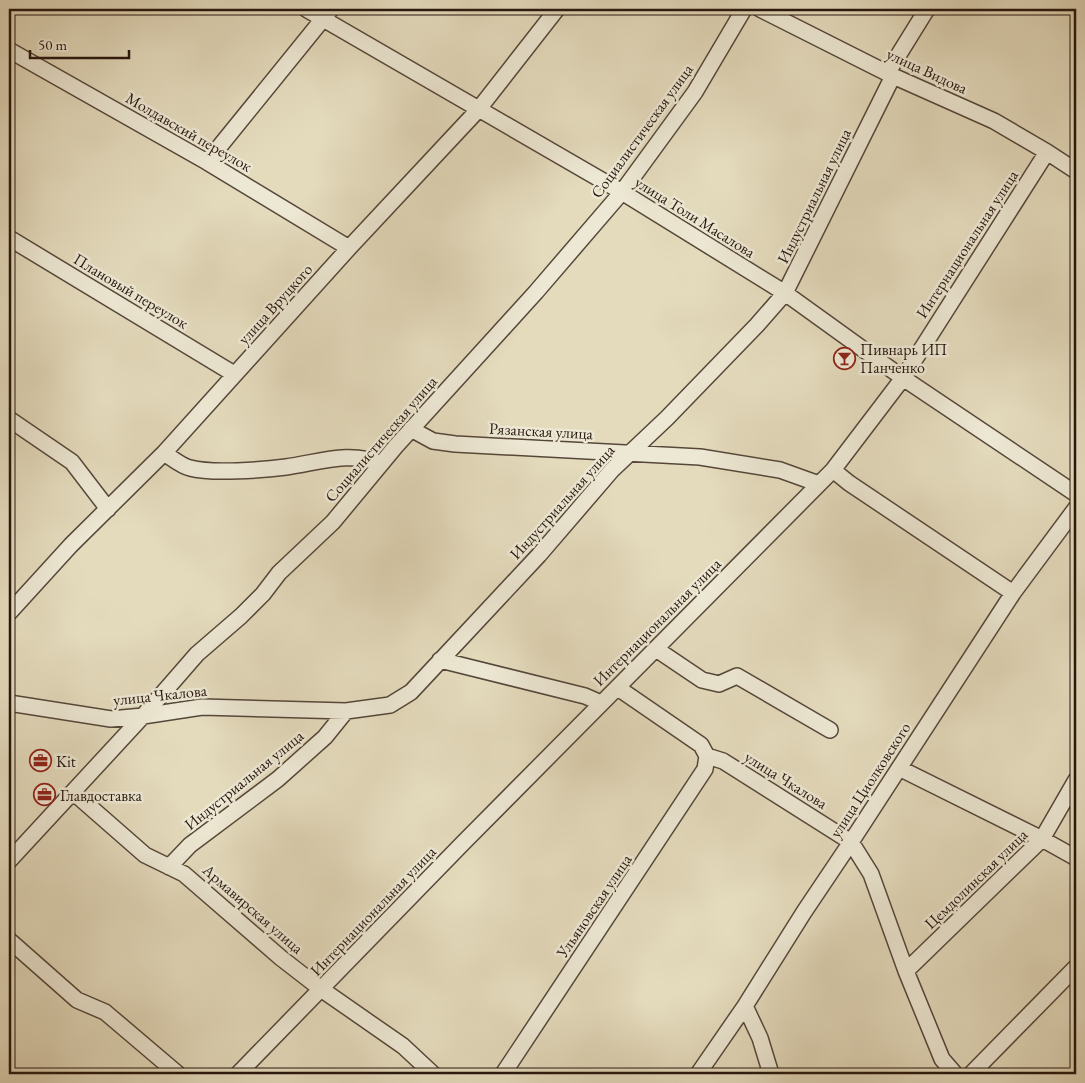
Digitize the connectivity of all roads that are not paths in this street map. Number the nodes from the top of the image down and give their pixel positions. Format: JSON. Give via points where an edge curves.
{"nodes":[{"id":1,"x":306,"y":9,"type":"edge"},
{"id":2,"x":557,"y":9,"type":"edge"},
{"id":3,"x":744,"y":9,"type":"edge"},
{"id":4,"x":760,"y":9,"type":"edge"},
{"id":5,"x":928,"y":9,"type":"edge"},
{"id":6,"x":327,"y":14,"type":"edge"},
{"id":7,"x":9,"y":50,"type":"edge"},
{"id":8,"x":890,"y":74,"type":"junction"},
{"id":9,"x":478,"y":110,"type":"junction"},
{"id":10,"x":1047,"y":152,"type":"junction"},
{"id":11,"x":207,"y":162,"type":"junction"},
{"id":12,"x":1076,"y":171,"type":"edge"},
{"id":13,"x":622,"y":192,"type":"junction"},
{"id":14,"x":9,"y":238,"type":"edge"},
{"id":15,"x":349,"y":248,"type":"junction"},
{"id":16,"x":785,"y":293,"type":"junction"},
{"id":17,"x":234,"y":374,"type":"junction"},
{"id":18,"x":903,"y":378,"type":"junction"},
{"id":19,"x":9,"y":419,"type":"edge"},
{"id":20,"x":411,"y":429,"type":"junction"},
{"id":21,"x":164,"y":453,"type":"junction"},
{"id":22,"x":629,"y":454,"type":"junction"},
{"id":23,"x":381,"y":464,"type":"junction"},
{"id":24,"x":833,"y":470,"type":"junction"},
{"id":25,"x":819,"y":484,"type":"junction"},
{"id":26,"x":1076,"y":494,"type":"edge"},
{"id":27,"x":1076,"y":508,"type":"edge"},
{"id":28,"x":108,"y":509,"type":"junction"},
{"id":29,"x":1013,"y":592,"type":"junction"},
{"id":30,"x":9,"y":613,"type":"edge"},
{"id":31,"x":656,"y":649,"type":"junction"},
{"id":32,"x":440,"y":660,"type":"junction"},
{"id":33,"x":618,"y":688,"type":"junction"},
{"id":34,"x":9,"y":703,"type":"edge"},
{"id":35,"x":601,"y":703,"type":"junction"},
{"id":36,"x":346,"y":711,"type":"junction"},
{"id":37,"x":143,"y":716,"type":"junction"},
{"id":38,"x":830,"y":730,"type":"dead end"},
{"id":39,"x":707,"y":756,"type":"junction"},
{"id":40,"x":899,"y":768,"type":"junction"},
{"id":41,"x":1076,"y":780,"type":"edge"},
{"id":42,"x":73,"y":792,"type":"junction"},
{"id":43,"x":1042,"y":839,"type":"junction"},
{"id":44,"x":851,"y":842,"type":"junction"},
{"id":45,"x":1076,"y":858,"type":"edge"},
{"id":46,"x":9,"y":862,"type":"edge"},
{"id":47,"x":169,"y":867,"type":"junction"},
{"id":48,"x":9,"y":940,"type":"edge"},
{"id":49,"x":1076,"y":967,"type":"edge"},
{"id":50,"x":906,"y":971,"type":"junction"},
{"id":51,"x":321,"y":989,"type":"junction"},
{"id":52,"x":745,"y":1006,"type":"junction"},
{"id":53,"x":178,"y":1074,"type":"edge"},
{"id":54,"x":238,"y":1074,"type":"edge"},
{"id":55,"x":433,"y":1074,"type":"edge"},
{"id":56,"x":503,"y":1074,"type":"edge"},
{"id":57,"x":698,"y":1074,"type":"edge"},
{"id":58,"x":770,"y":1074,"type":"edge"},
{"id":59,"x":955,"y":1074,"type":"edge"},
{"id":60,"x":971,"y":1074,"type":"edge"}],
"edges":[{"from":1,"to":6,"type":"street","name":"улица Толи Масалова"},
{"from":2,"to":9,"type":"street","name":"улица Вруцкого"},
{"from":3,"to":13,"type":"street","name":"Социалистическая улица","via":[[695,92]]},
{"from":4,"to":8,"type":"street","name":"улица Видова"},
{"from":5,"to":8,"type":"street","name":"Индустриальная улица"},
{"from":6,"to":9,"type":"street","name":"улица Толи Масалова"},
{"from":6,"to":11,"type":"street"},
{"from":7,"to":11,"type":"street","name":"Молдавский переулок"},
{"from":8,"to":10,"type":"street","name":"улица Видова","via":[[994,122]]},
{"from":8,"to":16,"type":"street","name":"Индустриальная улица"},
{"from":9,"to":13,"type":"street","name":"улица Толи Масалова"},
{"from":9,"to":15,"type":"street","name":"улица Вруцкого"},
{"from":10,"to":12,"type":"street","name":"улица Видова"},
{"from":10,"to":18,"type":"street","name":"Интернациональная улица"},
{"from":11,"to":15,"type":"street","name":"Молдавский переулок"},
{"from":13,"to":16,"type":"street","name":"улица Толи Масалова"},
{"from":13,"to":20,"type":"street","name":"Социалистическая улица"},
{"from":14,"to":17,"type":"street","name":"Плановый переулок"},
{"from":15,"to":17,"type":"street","name":"улица Вруцкого"},
{"from":16,"to":18,"type":"street","name":"улица Толи Масалова"},
{"from":16,"to":22,"type":"street","name":"Индустриальная улица","via":[[681,404]]},
{"from":17,"to":21,"type":"street","name":"улица Вруцкого"},
{"from":18,"to":24,"type":"street","name":"Интернациональная улица"},
{"from":18,"to":26,"type":"street","name":"улица Толи Масалова"},
{"from":19,"to":28,"type":"street","via":[[72,462]]},
{"from":20,"to":22,"type":"street","name":"Рязанская улица","via":[[433,441],[455,444]]},
{"from":20,"to":23,"type":"street","name":"Социалистическая улица"},
{"from":21,"to":23,"type":"street","via":[[189,468],[209,471],[286,467],[327,459],[354,458]]},
{"from":21,"to":28,"type":"street","name":"улица Вруцкого"},
{"from":22,"to":25,"type":"street","name":"Рязанская улица","via":[[700,457],[780,470]]},
{"from":22,"to":32,"type":"street","name":"Индустриальная улица"},
{"from":23,"to":37,"type":"street","name":"Социалистическая улица","via":[[332,522],[279,572],[241,616],[197,654]]},
{"from":24,"to":25,"type":"street","name":"Интернациональная улица"},
{"from":24,"to":29,"type":"street"},
{"from":25,"to":31,"type":"street","name":"Интернациональная улица"},
{"from":27,"to":29,"type":"street","name":"улица Циолковского"},
{"from":28,"to":30,"type":"street","name":"улица Вруцкого"},
{"from":29,"to":40,"type":"street","name":"улица Циолковского"},
{"from":31,"to":33,"type":"street","name":"Интернациональная улица"},
{"from":31,"to":38,"type":"street","via":[[702,680],[719,684],[737,676]]},
{"from":32,"to":35,"type":"street","via":[[585,696]]},
{"from":32,"to":36,"type":"street","name":"Индустриальная улица","via":[[411,692],[390,705]]},
{"from":33,"to":35,"type":"street","name":"Интернациональная улица"},
{"from":33,"to":39,"type":"street","name":"улица Чкалова","via":[[701,745]]},
{"from":34,"to":37,"type":"street","name":"улица Чкалова","via":[[111,719]]},
{"from":35,"to":51,"type":"street","name":"Интернациональная улица"},
{"from":36,"to":37,"type":"street","name":"улица Чкалова","via":[[202,707]]},
{"from":36,"to":47,"type":"street","name":"Индустриальная улица","via":[[325,737],[278,779],[190,845]]},
{"from":37,"to":42,"type":"street","name":"Социалистическая улица"},
{"from":39,"to":44,"type":"street","name":"улица Чкалова","via":[[723,761]]},
{"from":39,"to":56,"type":"street","name":"Ульяновская улица","via":[[701,776]]},
{"from":40,"to":43,"type":"street"},
{"from":40,"to":44,"type":"street","name":"улица Циолковского"},
{"from":41,"to":43,"type":"street","name":"Цемдолинская улица"},
{"from":42,"to":46,"type":"street","name":"Социалистическая улица"},
{"from":42,"to":47,"type":"street","name":"Армавирская улица","via":[[145,855]]},
{"from":43,"to":45,"type":"street"},
{"from":43,"to":50,"type":"street","name":"Цемдолинская улица"},
{"from":44,"to":50,"type":"street","name":"улица Чкалова","via":[[871,874]]},
{"from":44,"to":52,"type":"street","name":"улица Циолковского"},
{"from":47,"to":51,"type":"street","name":"Армавирская улица","via":[[184,874]]},
{"from":48,"to":53,"type":"street","via":[[77,1000],[105,1012]]},
{"from":49,"to":60,"type":"street"},
{"from":50,"to":59,"type":"street","name":"улица Чкалова","via":[[942,1059]]},
{"from":51,"to":54,"type":"street","name":"Интернациональная улица"},
{"from":51,"to":55,"type":"street","name":"Армавирская улица","via":[[403,1046]]},
{"from":52,"to":57,"type":"street","name":"улица Циолковского"},
{"from":52,"to":58,"type":"street","via":[[760,1038]]}]}
